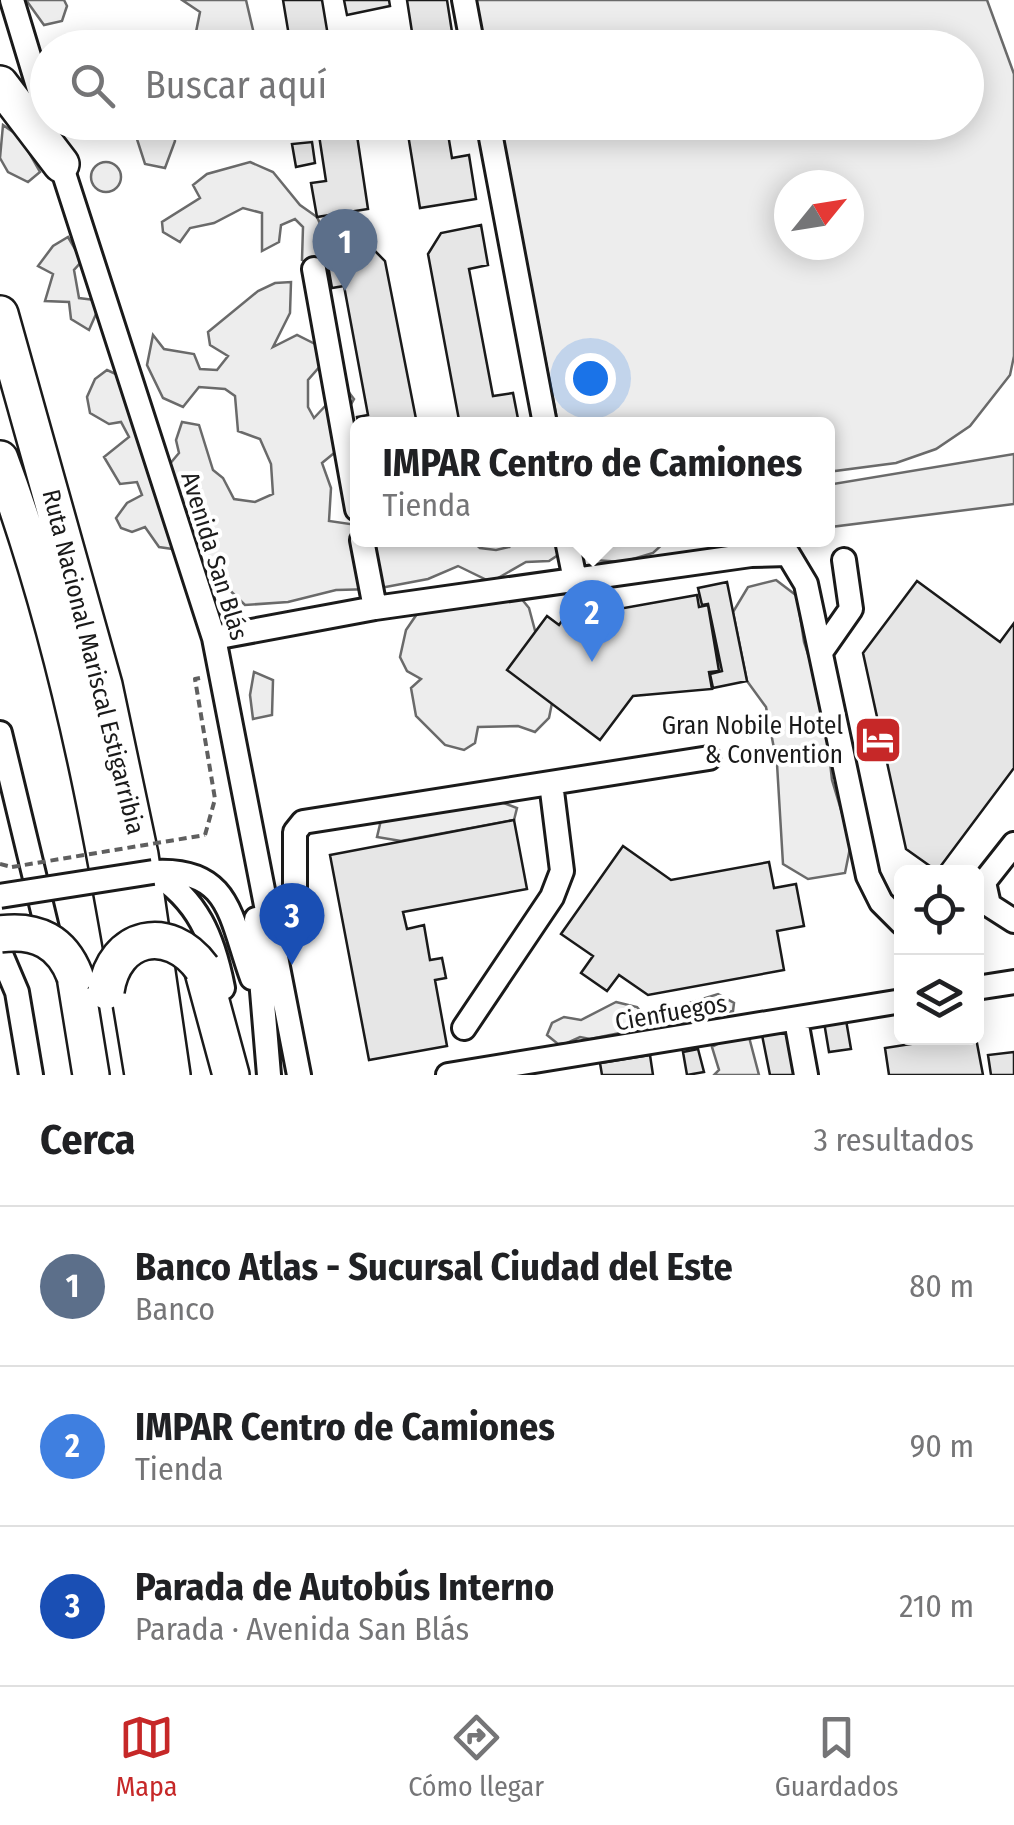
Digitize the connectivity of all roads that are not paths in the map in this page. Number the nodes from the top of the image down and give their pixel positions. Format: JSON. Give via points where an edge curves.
{"nodes":[{"id":1,"x":12,"y":0,"type":"edge"},
{"id":2,"x":464,"y":0,"type":"edge"},
{"id":3,"x":470,"y":30,"type":"edge"},
{"id":4,"x":30,"y":60,"type":"edge"},
{"id":5,"x":0,"y":84,"type":"edge"},
{"id":6,"x":30,"y":123,"type":"edge"},
{"id":7,"x":43,"y":140,"type":"edge"},
{"id":8,"x":54,"y":140,"type":"edge"},
{"id":9,"x":491,"y":140,"type":"edge"},
{"id":10,"x":61,"y":164,"type":"junction"},
{"id":11,"x":314,"y":269,"type":"dead end"},
{"id":12,"x":0,"y":314,"type":"edge"},
{"id":13,"x":545,"y":417,"type":"edge"},
{"id":14,"x":0,"y":459,"type":"edge"},
{"id":15,"x":350,"y":471,"type":"edge"},
{"id":16,"x":363,"y":547,"type":"edge"},
{"id":17,"x":569,"y":547,"type":"edge"},
{"id":18,"x":844,"y":560,"type":"dead end"},
{"id":19,"x":575,"y":580,"type":"junction"},
{"id":20,"x":375,"y":608,"type":"junction"},
{"id":21,"x":214,"y":638,"type":"junction"},
{"id":22,"x":821,"y":652,"type":"junction"},
{"id":23,"x":0,"y":733,"type":"edge"},
{"id":24,"x":709,"y":758,"type":"dead end"},
{"id":25,"x":551,"y":783,"type":"junction"},
{"id":26,"x":1014,"y":844,"type":"edge"},
{"id":27,"x":252,"y":853,"type":"junction"},
{"id":28,"x":153,"y":872,"type":"junction"},
{"id":29,"x":984,"y":882,"type":"edge"},
{"id":30,"x":0,"y":896,"type":"edge"},
{"id":31,"x":984,"y":901,"type":"edge"},
{"id":32,"x":894,"y":915,"type":"edge"},
{"id":33,"x":1014,"y":921,"type":"edge"},
{"id":34,"x":270,"y":932,"type":"junction"},
{"id":35,"x":0,"y":934,"type":"edge"},
{"id":36,"x":0,"y":952,"type":"edge"},
{"id":37,"x":1014,"y":982,"type":"edge"},
{"id":38,"x":91,"y":984,"type":"junction"},
{"id":39,"x":984,"y":987,"type":"edge"},
{"id":40,"x":260,"y":1000,"type":"junction"},
{"id":41,"x":894,"y":1002,"type":"edge"},
{"id":42,"x":796,"y":1020,"type":"junction"},
{"id":43,"x":464,"y":1028,"type":"dead end"},
{"id":44,"x":582,"y":1066,"type":"edge"},
{"id":45,"x":30,"y":1075,"type":"edge"},
{"id":46,"x":75,"y":1075,"type":"edge"},
{"id":47,"x":91,"y":1075,"type":"edge"},
{"id":48,"x":113,"y":1075,"type":"edge"},
{"id":49,"x":143,"y":1075,"type":"edge"},
{"id":50,"x":172,"y":1075,"type":"edge"},
{"id":51,"x":231,"y":1075,"type":"edge"},
{"id":52,"x":239,"y":1075,"type":"edge"},
{"id":53,"x":269,"y":1075,"type":"edge"},
{"id":54,"x":299,"y":1075,"type":"edge"},
{"id":55,"x":448,"y":1075,"type":"edge"},
{"id":56,"x":806,"y":1075,"type":"edge"}],
"edges":[{"from":1,"to":4,"type":"street","name":"Avenida San Blás"},
{"from":2,"to":3,"type":"street"},
{"from":5,"to":6,"type":"highway"},
{"from":7,"to":10,"type":"highway"},
{"from":8,"to":10,"type":"street","name":"Avenida San Blás"},
{"from":9,"to":13,"type":"street"},
{"from":10,"to":21,"type":"street","name":"Avenida San Blás"},
{"from":11,"to":15,"type":"street"},
{"from":12,"to":50,"type":"highway","name":"Ruta Nacional Mariscal Estigarribia","via":[[104,684],[140,855]]},
{"from":14,"to":49,"type":"highway","name":"Ruta Nacional Mariscal Estigarribia","via":[[77,704]]},
{"from":16,"to":20,"type":"street"},
{"from":17,"to":19,"type":"street"},
{"from":18,"to":22,"type":"street","via":[[851,609]]},
{"from":19,"to":20,"type":"street"},
{"from":19,"to":22,"type":"street","via":[[788,554],[806,584]]},
{"from":20,"to":21,"type":"street"},
{"from":21,"to":27,"type":"street","name":"Avenida San Blás"},
{"from":22,"to":32,"type":"street","via":[[868,876]]},
{"from":23,"to":46,"type":"street"},
{"from":24,"to":25,"type":"street"},
{"from":25,"to":34,"type":"street","via":[[303,822],[295,832],[295,914],[290,924]]},
{"from":25,"to":43,"type":"street","via":[[562,871]]},
{"from":26,"to":29,"type":"street"},
{"from":27,"to":34,"type":"street","name":"Avenida San Blás"},
{"from":27,"to":40,"type":"street"},
{"from":28,"to":30,"type":"street","bridge":true},
{"from":28,"to":40,"type":"street","via":[[194,872],[210,883],[223,899]]},
{"from":28,"to":52,"type":"street","via":[[180,888],[202,915],[219,965]]},
{"from":31,"to":33,"type":"street"},
{"from":34,"to":54,"type":"street","name":"Avenida San Blás"},
{"from":35,"to":38,"type":"highway","bridge":true,"via":[[19,931],[54,943]]},
{"from":36,"to":45,"type":"street","via":[[17,992]]},
{"from":37,"to":39,"type":"street"},
{"from":38,"to":47,"type":"highway"},
{"from":38,"to":48,"type":"highway"},
{"from":38,"to":51,"type":"highway","bridge":true,"via":[[120,953],[142,941],[190,951],[202,968]]},
{"from":40,"to":53,"type":"street"},
{"from":41,"to":42,"type":"street","name":"Cienfuegos"},
{"from":42,"to":44,"type":"street","name":"Cienfuegos"},
{"from":42,"to":56,"type":"street"},
{"from":44,"to":55,"type":"street","name":"Cienfuegos"}]}
